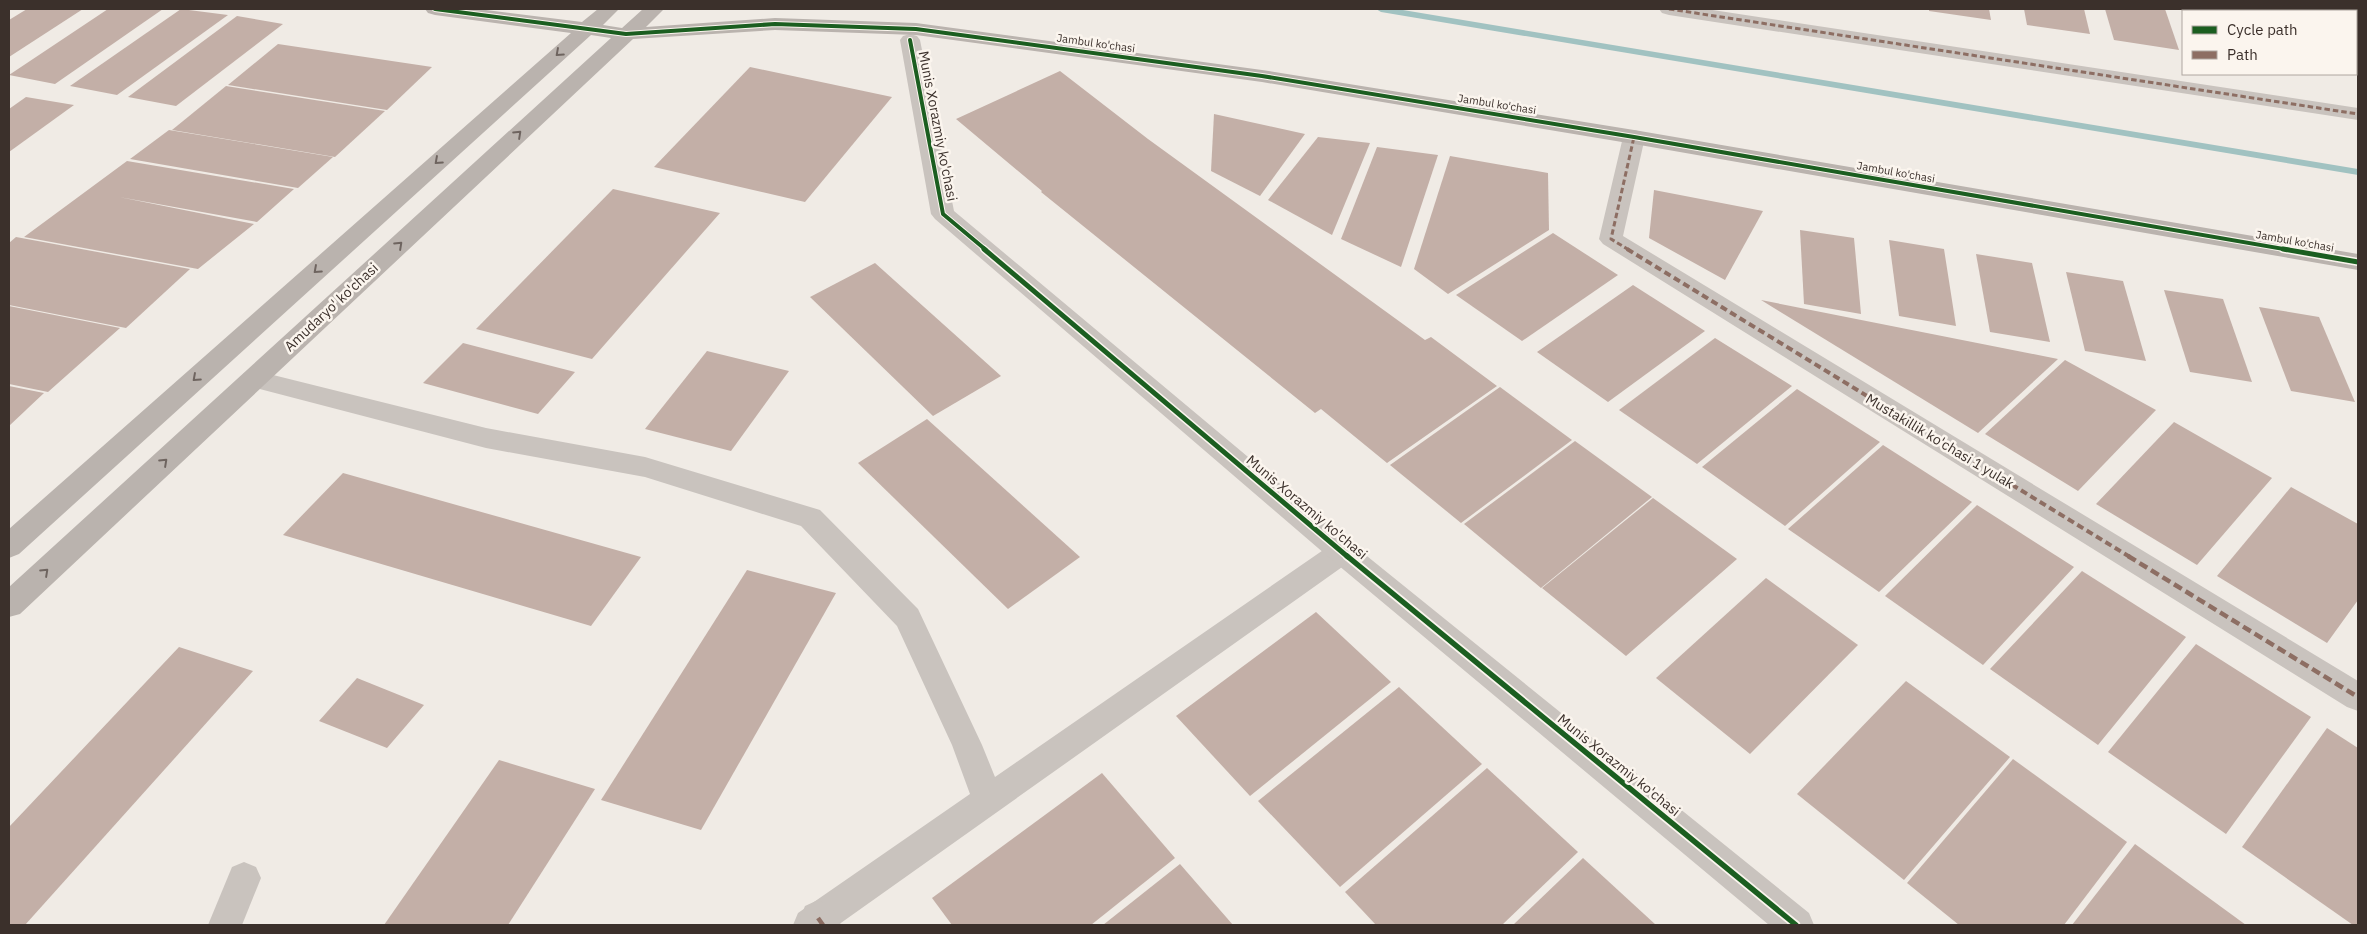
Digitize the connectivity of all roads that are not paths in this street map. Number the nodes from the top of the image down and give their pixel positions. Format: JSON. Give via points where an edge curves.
{"nodes":[{"id":1,"x":435,"y":9,"type":"edge"},
{"id":2,"x":609,"y":9,"type":"edge"},
{"id":3,"x":654,"y":9,"type":"edge"},
{"id":4,"x":1669,"y":9,"type":"edge"},
{"id":5,"x":586,"y":29,"type":"junction"},
{"id":6,"x":626,"y":34,"type":"junction"},
{"id":7,"x":910,"y":40,"type":"dead end"},
{"id":8,"x":2358,"y":114,"type":"edge"},
{"id":9,"x":1634,"y":137,"type":"junction"},
{"id":10,"x":2358,"y":262,"type":"edge"},
{"id":11,"x":253,"y":379,"type":"junction"},
{"id":12,"x":9,"y":546,"type":"edge"},
{"id":13,"x":1342,"y":552,"type":"junction"},
{"id":14,"x":9,"y":606,"type":"edge"},
{"id":15,"x":2358,"y":697,"type":"edge"},
{"id":16,"x":988,"y":800,"type":"junction"},
{"id":17,"x":244,"y":878,"type":"dead end"},
{"id":18,"x":817,"y":923,"type":"edge"},
{"id":19,"x":225,"y":925,"type":"edge"},
{"id":20,"x":1796,"y":925,"type":"edge"}],
"edges":[{"from":1,"to":5,"type":"street"},
{"from":2,"to":5,"type":"street"},
{"from":3,"to":6,"type":"street","name":"Amudaryo' ko'chasi"},
{"from":4,"to":8,"type":"street"},
{"from":5,"to":6,"type":"street"},
{"from":5,"to":12,"type":"street","one_way":true},
{"from":6,"to":9,"type":"street","name":"Jambul ko'chasi","via":[[775,24],[916,29],[1262,76]]},
{"from":11,"to":6,"type":"street","name":"Amudaryo' ko'chasi","one_way":true},
{"from":7,"to":13,"type":"street","name":"Munis Xorazmiy ko'chasi","via":[[943,214]]},
{"from":9,"to":10,"type":"street","name":"Jambul ko'chasi"},
{"from":9,"to":15,"type":"street","name":"Mustakillik ko'chasi 1 yulak","via":[[1611,239]]},
{"from":14,"to":11,"type":"street","name":"Amudaryo' ko'chasi","one_way":true},
{"from":11,"to":16,"type":"lane","via":[[486,438],[645,468],[810,518],[908,618],[967,745]]},
{"from":13,"to":16,"type":"lane"},
{"from":13,"to":20,"type":"street","name":"Munis Xorazmiy ko'chasi"},
{"from":16,"to":18,"type":"lane"},
{"from":17,"to":19,"type":"lane"}]}
